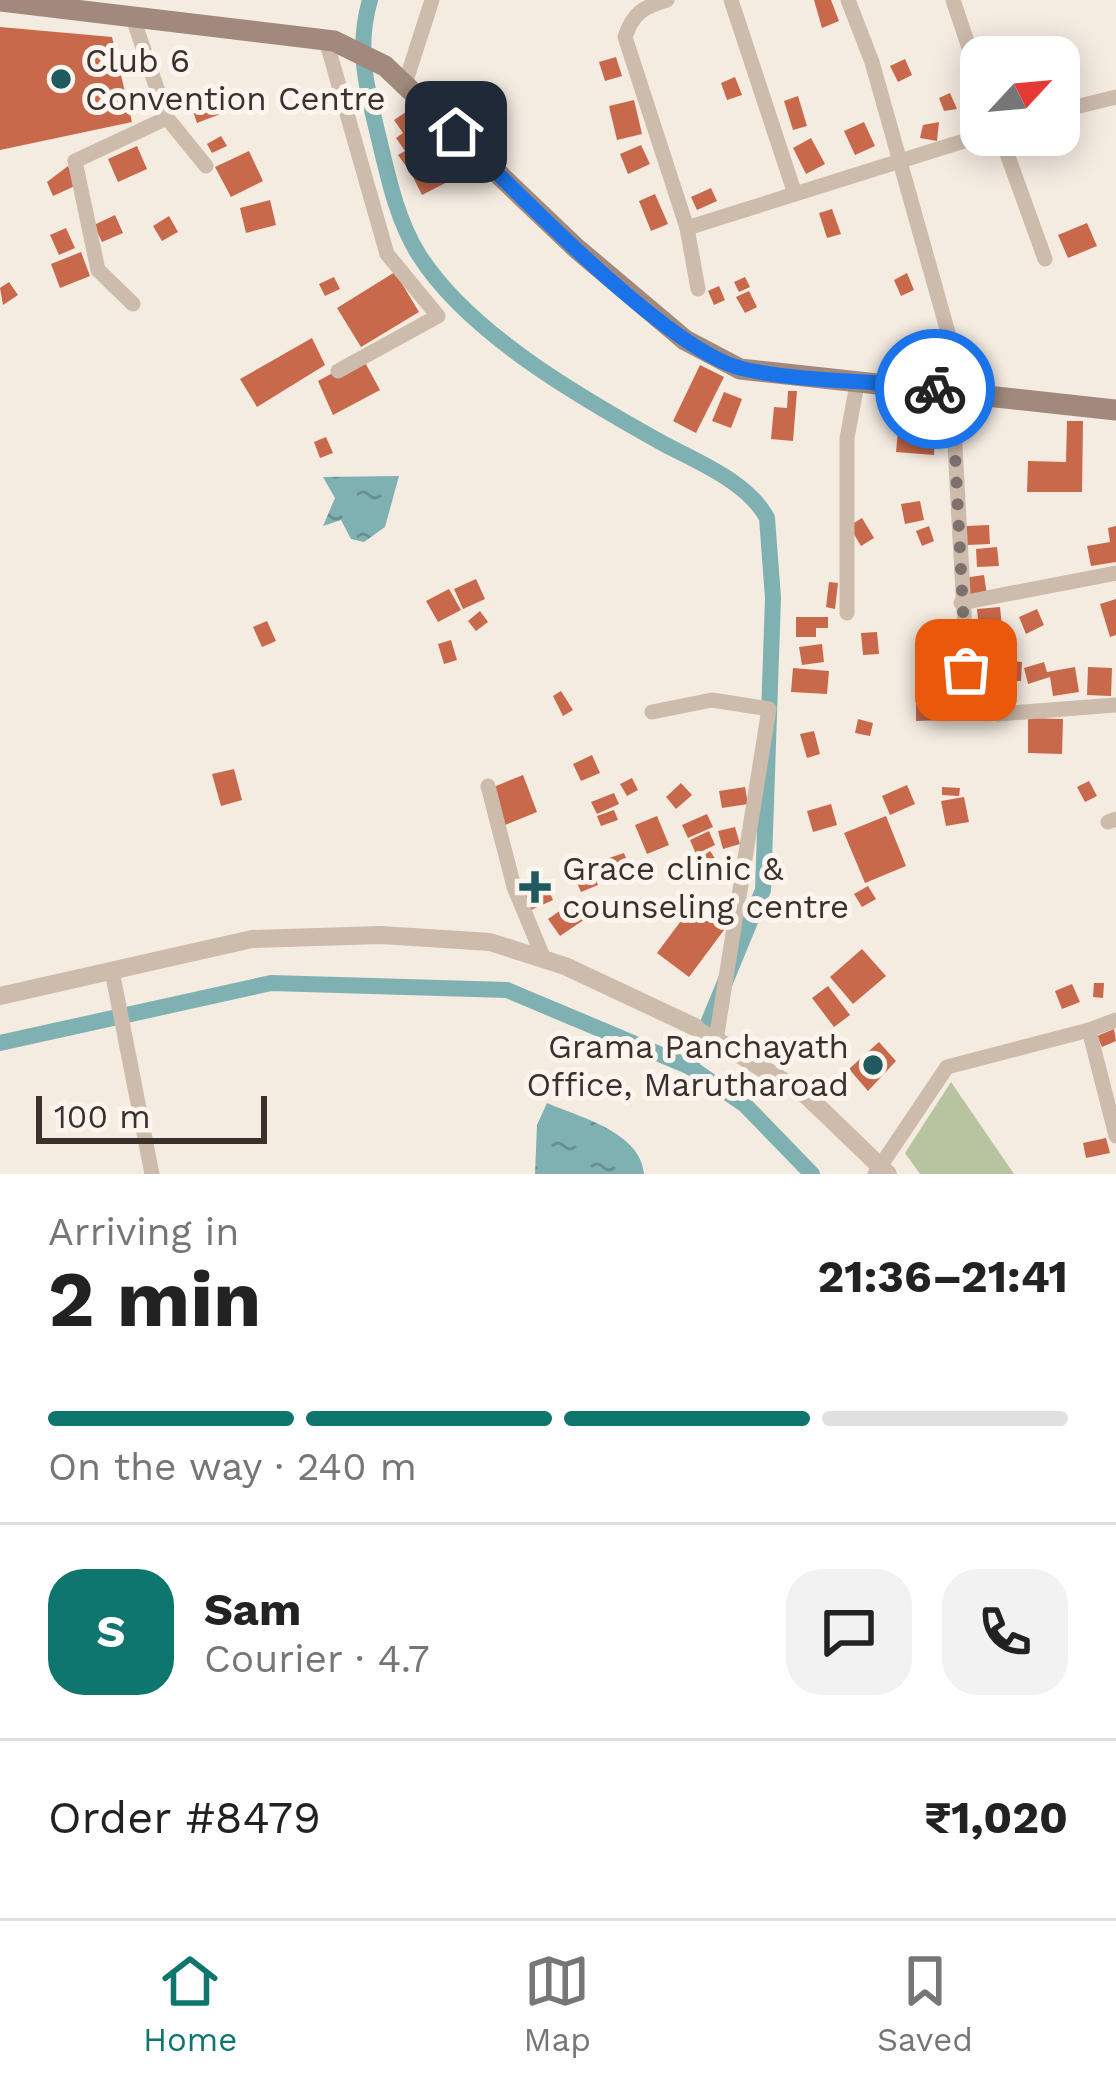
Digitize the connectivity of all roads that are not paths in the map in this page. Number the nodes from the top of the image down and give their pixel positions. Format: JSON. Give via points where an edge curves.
{"nodes":[{"id":1,"x":432,"y":0,"type":"edge"},
{"id":2,"x":667,"y":0,"type":"edge"},
{"id":3,"x":731,"y":0,"type":"edge"},
{"id":4,"x":848,"y":0,"type":"edge"},
{"id":5,"x":953,"y":0,"type":"edge"},
{"id":6,"x":0,"y":1,"type":"edge"},
{"id":7,"x":71,"y":7,"type":"edge"},
{"id":8,"x":134,"y":21,"type":"junction"},
{"id":9,"x":965,"y":36,"type":"edge"},
{"id":10,"x":330,"y":40,"type":"junction"},
{"id":11,"x":404,"y":86,"type":"junction"},
{"id":12,"x":1116,"y":97,"type":"edge"},
{"id":13,"x":1080,"y":106,"type":"edge"},
{"id":14,"x":166,"y":118,"type":"junction"},
{"id":15,"x":960,"y":142,"type":"edge"},
{"id":16,"x":1008,"y":156,"type":"edge"},
{"id":17,"x":900,"y":162,"type":"junction"},
{"id":18,"x":206,"y":166,"type":"dead end"},
{"id":19,"x":795,"y":194,"type":"junction"},
{"id":20,"x":687,"y":228,"type":"junction"},
{"id":21,"x":1045,"y":259,"type":"dead end"},
{"id":22,"x":698,"y":289,"type":"dead end"},
{"id":23,"x":133,"y":304,"type":"dead end"},
{"id":24,"x":338,"y":371,"type":"dead end"},
{"id":25,"x":858,"y":379,"type":"junction"},
{"id":26,"x":958,"y":392,"type":"junction"},
{"id":27,"x":1116,"y":410,"type":"edge"},
{"id":28,"x":1116,"y":572,"type":"edge"},
{"id":29,"x":962,"y":603,"type":"junction"},
{"id":30,"x":848,"y":614,"type":"dead end"},
{"id":31,"x":1116,"y":705,"type":"edge"},
{"id":32,"x":652,"y":712,"type":"dead end"},
{"id":33,"x":488,"y":786,"type":"dead end"},
{"id":34,"x":544,"y":959,"type":"junction"},
{"id":35,"x":112,"y":971,"type":"junction"},
{"id":36,"x":0,"y":996,"type":"edge"},
{"id":37,"x":1116,"y":1020,"type":"edge"},
{"id":38,"x":695,"y":1027,"type":"joint"},
{"id":39,"x":1089,"y":1030,"type":"junction"},
{"id":40,"x":716,"y":1040,"type":"junction"},
{"id":41,"x":1116,"y":1136,"type":"edge"},
{"id":42,"x":882,"y":1172,"type":"edge"},
{"id":43,"x":152,"y":1174,"type":"edge"}],
"edges":[{"from":1,"to":11,"type":"street"},
{"from":2,"to":20,"type":"street","via":[[645,6],[625,37]]},
{"from":3,"to":19,"type":"street"},
{"from":4,"to":17,"type":"street"},
{"from":5,"to":9,"type":"street"},
{"from":6,"to":7,"type":"main road"},
{"from":7,"to":8,"type":"main road"},
{"from":8,"to":10,"type":"main road"},
{"from":8,"to":14,"type":"street"},
{"from":10,"to":11,"type":"main road","via":[[385,66]]},
{"from":10,"to":24,"type":"street","via":[[387,254],[438,316]]},
{"from":11,"to":25,"type":"main road","via":[[686,340],[740,369]]},
{"from":12,"to":13,"type":"street"},
{"from":14,"to":18,"type":"street"},
{"from":14,"to":23,"type":"street","via":[[75,161],[98,270]]},
{"from":15,"to":17,"type":"street"},
{"from":16,"to":21,"type":"street"},
{"from":17,"to":19,"type":"street"},
{"from":17,"to":26,"type":"street"},
{"from":19,"to":20,"type":"street"},
{"from":20,"to":22,"type":"street"},
{"from":25,"to":26,"type":"main road"},
{"from":25,"to":30,"type":"street","via":[[848,438]]},
{"from":26,"to":27,"type":"main road"},
{"from":26,"to":29,"type":"street"},
{"from":28,"to":29,"type":"street"},
{"from":29,"to":31,"type":"street","via":[[969,704],[998,714]]},
{"from":32,"to":40,"type":"street","via":[[712,700],[769,710]]},
{"from":33,"to":34,"type":"street","via":[[514,887]]},
{"from":34,"to":35,"type":"street","via":[[490,942],[319,934],[252,939]]},
{"from":34,"to":38,"type":"street"},
{"from":35,"to":36,"type":"street"},
{"from":35,"to":43,"type":"street"},
{"from":37,"to":39,"type":"street"},
{"from":38,"to":40,"type":"street"},
{"from":39,"to":41,"type":"street"},
{"from":39,"to":42,"type":"street","via":[[947,1067]]},
{"from":40,"to":42,"type":"street","via":[[806,1095]]}]}
